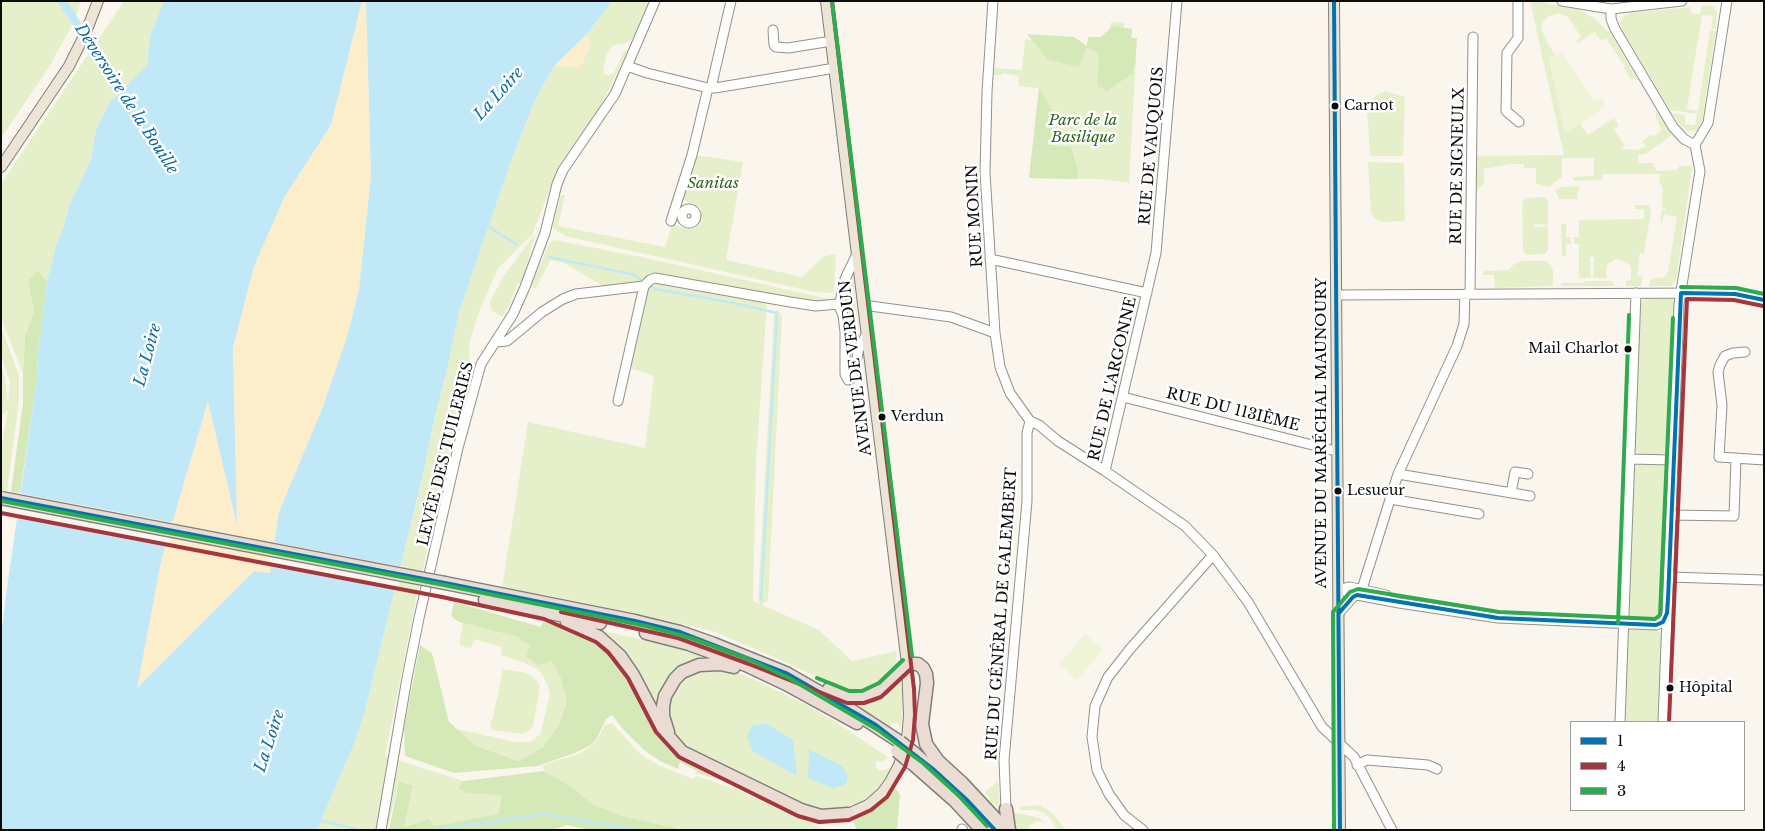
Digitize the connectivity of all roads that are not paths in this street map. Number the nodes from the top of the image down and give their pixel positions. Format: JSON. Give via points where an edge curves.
{"nodes":[{"id":1,"x":98,"y":1,"type":"edge"},
{"id":2,"x":656,"y":1,"type":"edge"},
{"id":3,"x":731,"y":1,"type":"edge"},
{"id":4,"x":826,"y":1,"type":"edge"},
{"id":5,"x":993,"y":1,"type":"edge"},
{"id":6,"x":1334,"y":1,"type":"edge"},
{"id":7,"x":1518,"y":1,"type":"edge"},
{"id":8,"x":1562,"y":1,"type":"edge"},
{"id":9,"x":1682,"y":1,"type":"edge"},
{"id":10,"x":1727,"y":1,"type":"edge"},
{"id":11,"x":1180,"y":2,"type":"edge"},
{"id":12,"x":1611,"y":9,"type":"junction"},
{"id":13,"x":773,"y":30,"type":"dead end"},
{"id":14,"x":1473,"y":37,"type":"dead end"},
{"id":15,"x":832,"y":41,"type":"junction"},
{"id":16,"x":627,"y":66,"type":"junction"},
{"id":17,"x":835,"y":68,"type":"junction"},
{"id":18,"x":710,"y":88,"type":"junction"},
{"id":19,"x":1519,"y":122,"type":"dead end"},
{"id":20,"x":1695,"y":145,"type":"junction"},
{"id":21,"x":1,"y":167,"type":"edge"},
{"id":22,"x":671,"y":221,"type":"dead end"},
{"id":23,"x":857,"y":254,"type":"junction"},
{"id":24,"x":990,"y":260,"type":"junction"},
{"id":25,"x":644,"y":286,"type":"junction"},
{"id":26,"x":1147,"y":293,"type":"junction"},
{"id":27,"x":1636,"y":293,"type":"junction"},
{"id":28,"x":1681,"y":293,"type":"junction"},
{"id":29,"x":1468,"y":294,"type":"junction"},
{"id":30,"x":1336,"y":295,"type":"junction"},
{"id":31,"x":1764,"y":300,"type":"edge"},
{"id":32,"x":838,"y":304,"type":"junction"},
{"id":33,"x":863,"y":305,"type":"junction"},
{"id":34,"x":994,"y":333,"type":"junction"},
{"id":35,"x":866,"y":335,"type":"junction"},
{"id":36,"x":496,"y":342,"type":"junction"},
{"id":37,"x":1745,"y":352,"type":"dead end"},
{"id":38,"x":1123,"y":396,"type":"junction"},
{"id":39,"x":618,"y":401,"type":"dead end"},
{"id":40,"x":1030,"y":421,"type":"junction"},
{"id":41,"x":1336,"y":451,"type":"junction"},
{"id":42,"x":1736,"y":458,"type":"junction"},
{"id":43,"x":1629,"y":459,"type":"junction"},
{"id":44,"x":1674,"y":460,"type":"junction"},
{"id":45,"x":1764,"y":460,"type":"edge"},
{"id":46,"x":1105,"y":471,"type":"junction"},
{"id":47,"x":1398,"y":474,"type":"junction"},
{"id":48,"x":1528,"y":474,"type":"dead end"},
{"id":49,"x":1511,"y":493,"type":"junction"},
{"id":50,"x":1530,"y":496,"type":"dead end"},
{"id":51,"x":1,"y":498,"type":"edge"},
{"id":52,"x":1390,"y":499,"type":"junction"},
{"id":53,"x":1,"y":507,"type":"edge"},
{"id":54,"x":1480,"y":514,"type":"dead end"},
{"id":55,"x":1672,"y":515,"type":"junction"},
{"id":56,"x":1213,"y":555,"type":"junction"},
{"id":57,"x":1669,"y":577,"type":"junction"},
{"id":58,"x":1764,"y":580,"type":"edge"},
{"id":59,"x":444,"y":587,"type":"junction"},
{"id":60,"x":1338,"y":589,"type":"junction"},
{"id":61,"x":1359,"y":592,"type":"junction"},
{"id":62,"x":546,"y":613,"type":"junction"},
{"id":63,"x":1338,"y":613,"type":"junction"},
{"id":64,"x":1667,"y":613,"type":"junction"},
{"id":65,"x":1624,"y":623,"type":"junction"},
{"id":66,"x":1656,"y":625,"type":"junction"},
{"id":67,"x":1666,"y":634,"type":"junction"},
{"id":68,"x":907,"y":664,"type":"junction"},
{"id":69,"x":786,"y":679,"type":"junction"},
{"id":70,"x":1620,"y":721,"type":"edge"},
{"id":71,"x":1663,"y":721,"type":"edge"},
{"id":72,"x":671,"y":741,"type":"junction"},
{"id":73,"x":1339,"y":743,"type":"junction"},
{"id":74,"x":913,"y":758,"type":"junction"},
{"id":75,"x":1339,"y":758,"type":"junction"},
{"id":76,"x":1358,"y":765,"type":"junction"},
{"id":77,"x":1437,"y":768,"type":"dead end"},
{"id":78,"x":1006,"y":809,"type":"junction"},
{"id":79,"x":848,"y":814,"type":"joint"},
{"id":80,"x":994,"y":816,"type":"junction"},
{"id":81,"x":381,"y":830,"type":"edge"},
{"id":82,"x":982,"y":830,"type":"edge"},
{"id":83,"x":995,"y":830,"type":"edge"},
{"id":84,"x":1008,"y":830,"type":"edge"},
{"id":85,"x":1143,"y":830,"type":"edge"},
{"id":86,"x":1340,"y":830,"type":"edge"},
{"id":87,"x":1392,"y":830,"type":"edge"}],
"edges":[{"from":1,"to":21,"type":"main road","via":[[69,66]]},
{"from":2,"to":16,"type":"street","name":"LEVÉE DES TUILERIES"},
{"from":3,"to":18,"type":"street"},
{"from":4,"to":15,"type":"main road","name":"AVENUE DE VERDUN"},
{"from":5,"to":24,"type":"street","name":"RUE MONIN","via":[[985,174]]},
{"from":6,"to":30,"type":"main road","name":"AVENUE DU MARÉCHAL MAUNOURY"},
{"from":7,"to":19,"type":"street","via":[[1518,38],[1507,53],[1506,111]]},
{"from":8,"to":12,"type":"street"},
{"from":9,"to":12,"type":"street"},
{"from":10,"to":20,"type":"street","via":[[1708,123]]},
{"from":11,"to":26,"type":"street","name":"RUE DE VAUQUOIS","via":[[1156,253]]},
{"from":12,"to":20,"type":"street","via":[[1615,28],[1673,127]]},
{"from":13,"to":15,"type":"street","via":[[776,47]]},
{"from":14,"to":29,"type":"street","name":"RUE DE SIGNEULX"},
{"from":15,"to":17,"type":"main road","name":"AVENUE DE VERDUN"},
{"from":16,"to":18,"type":"street","via":[[647,74]]},
{"from":16,"to":36,"type":"street","name":"LEVÉE DES TUILERIES","via":[[615,94],[563,170],[545,233],[524,287]]},
{"from":17,"to":18,"type":"street"},
{"from":17,"to":23,"type":"main road","name":"AVENUE DE VERDUN"},
{"from":18,"to":22,"type":"street","via":[[679,210]]},
{"from":20,"to":28,"type":"street","via":[[1700,172]]},
{"from":23,"to":32,"type":"street"},
{"from":23,"to":33,"type":"main road","name":"AVENUE DE VERDUN"},
{"from":24,"to":26,"type":"street"},
{"from":24,"to":34,"type":"street","name":"RUE MONIN"},
{"from":25,"to":32,"type":"street","via":[[658,278],[798,304]]},
{"from":25,"to":36,"type":"street","via":[[576,294],[542,312],[507,341]]},
{"from":25,"to":39,"type":"street"},
{"from":26,"to":38,"type":"street","name":"RUE DE L'ARGONNE"},
{"from":27,"to":28,"type":"street"},
{"from":27,"to":29,"type":"street"},
{"from":27,"to":43,"type":"street"},
{"from":28,"to":31,"type":"street","via":[[1735,294]]},
{"from":28,"to":44,"type":"street"},
{"from":29,"to":30,"type":"street"},
{"from":29,"to":47,"type":"street","name":"RUE DE SIGNEULX","via":[[1457,346]]},
{"from":30,"to":41,"type":"main road","name":"AVENUE DU MARÉCHAL MAUNOURY"},
{"from":32,"to":35,"type":"street","via":[[843,316],[848,380],[852,378]]},
{"from":33,"to":34,"type":"street","via":[[951,317]]},
{"from":33,"to":35,"type":"main road","name":"AVENUE DE VERDUN"},
{"from":34,"to":40,"type":"street","name":"RUE MONIN","via":[[1000,367],[1010,393]]},
{"from":35,"to":68,"type":"main road","name":"AVENUE DE VERDUN"},
{"from":36,"to":81,"type":"street","name":"LEVÉE DES TUILERIES","via":[[481,364],[457,455],[407,678]]},
{"from":37,"to":42,"type":"street","via":[[1724,356],[1718,372],[1722,405],[1719,457]]},
{"from":38,"to":41,"type":"street","name":"RUE DU 113IÈME"},
{"from":38,"to":46,"type":"street","name":"RUE DE L'ARGONNE"},
{"from":40,"to":46,"type":"street"},
{"from":40,"to":78,"type":"street","name":"RUE DU GÉNÉRAL DE GALEMBERT","via":[[1027,433],[1027,501],[1004,760]]},
{"from":41,"to":60,"type":"main road","name":"AVENUE DU MARÉCHAL MAUNOURY"},
{"from":42,"to":45,"type":"street"},
{"from":42,"to":55,"type":"street","via":[[1734,516]]},
{"from":43,"to":44,"type":"street"},
{"from":43,"to":65,"type":"street"},
{"from":44,"to":55,"type":"street"},
{"from":46,"to":56,"type":"street","via":[[1185,526]]},
{"from":47,"to":49,"type":"street"},
{"from":47,"to":52,"type":"street","name":"RUE DE SIGNEULX"},
{"from":48,"to":49,"type":"street","via":[[1515,472]]},
{"from":49,"to":50,"type":"street"},
{"from":51,"to":59,"type":"highway","bridge":true},
{"from":52,"to":54,"type":"street"},
{"from":52,"to":61,"type":"street","name":"RUE DE SIGNEULX"},
{"from":53,"to":59,"type":"highway"},
{"from":55,"to":57,"type":"street"},
{"from":56,"to":73,"type":"street","via":[[1248,602],[1322,727]]},
{"from":56,"to":85,"type":"street","via":[[1108,677],[1095,706],[1092,736],[1097,770],[1124,815]]},
{"from":57,"to":58,"type":"street"},
{"from":57,"to":64,"type":"street"},
{"from":59,"to":62,"type":"highway"},
{"from":59,"to":69,"type":"highway","via":[[680,632],[751,658]]},
{"from":60,"to":61,"type":"street"},
{"from":60,"to":63,"type":"main road","name":"AVENUE DU MARÉCHAL MAUNOURY"},
{"from":61,"to":63,"type":"street"},
{"from":61,"to":65,"type":"street","via":[[1498,618]]},
{"from":62,"to":69,"type":"highway","via":[[645,632]]},
{"from":62,"to":72,"type":"highway","via":[[599,637],[616,652],[630,670],[660,728]]},
{"from":63,"to":73,"type":"main road","name":"AVENUE DU MARÉCHAL MAUNOURY"},
{"from":64,"to":66,"type":"street","via":[[1663,622]]},
{"from":64,"to":67,"type":"street"},
{"from":65,"to":66,"type":"street"},
{"from":65,"to":70,"type":"street"},
{"from":66,"to":67,"type":"street","via":[[1662,627]]},
{"from":67,"to":71,"type":"street"},
{"from":68,"to":69,"type":"highway","via":[[884,688],[863,697],[839,694],[824,686]]},
{"from":68,"to":79,"type":"main road","name":"AVENUE DE VERDUN","via":[[909,715],[907,740],[899,765],[882,793],[868,806]]},
{"from":68,"to":80,"type":"highway","via":[[918,664],[926,674],[922,724],[926,744],[938,761]]},
{"from":69,"to":72,"type":"highway","via":[[720,664],[690,667],[674,679],[665,696],[663,716]]},
{"from":69,"to":74,"type":"highway","bridge":true},
{"from":72,"to":79,"type":"highway","via":[[695,759],[801,810],[821,816]]},
{"from":73,"to":75,"type":"main road","name":"AVENUE DU MARÉCHAL MAUNOURY"},
{"from":73,"to":76,"type":"street"},
{"from":74,"to":82,"type":"highway"},
{"from":74,"to":83,"type":"highway","via":[[968,801]]},
{"from":75,"to":76,"type":"street"},
{"from":75,"to":86,"type":"main road","name":"AVENUE DU MARÉCHAL MAUNOURY"},
{"from":76,"to":77,"type":"street","via":[[1367,760]]},
{"from":76,"to":87,"type":"street"},
{"from":78,"to":80,"type":"highway"},
{"from":78,"to":84,"type":"highway"},
{"from":80,"to":84,"type":"highway"}]}
